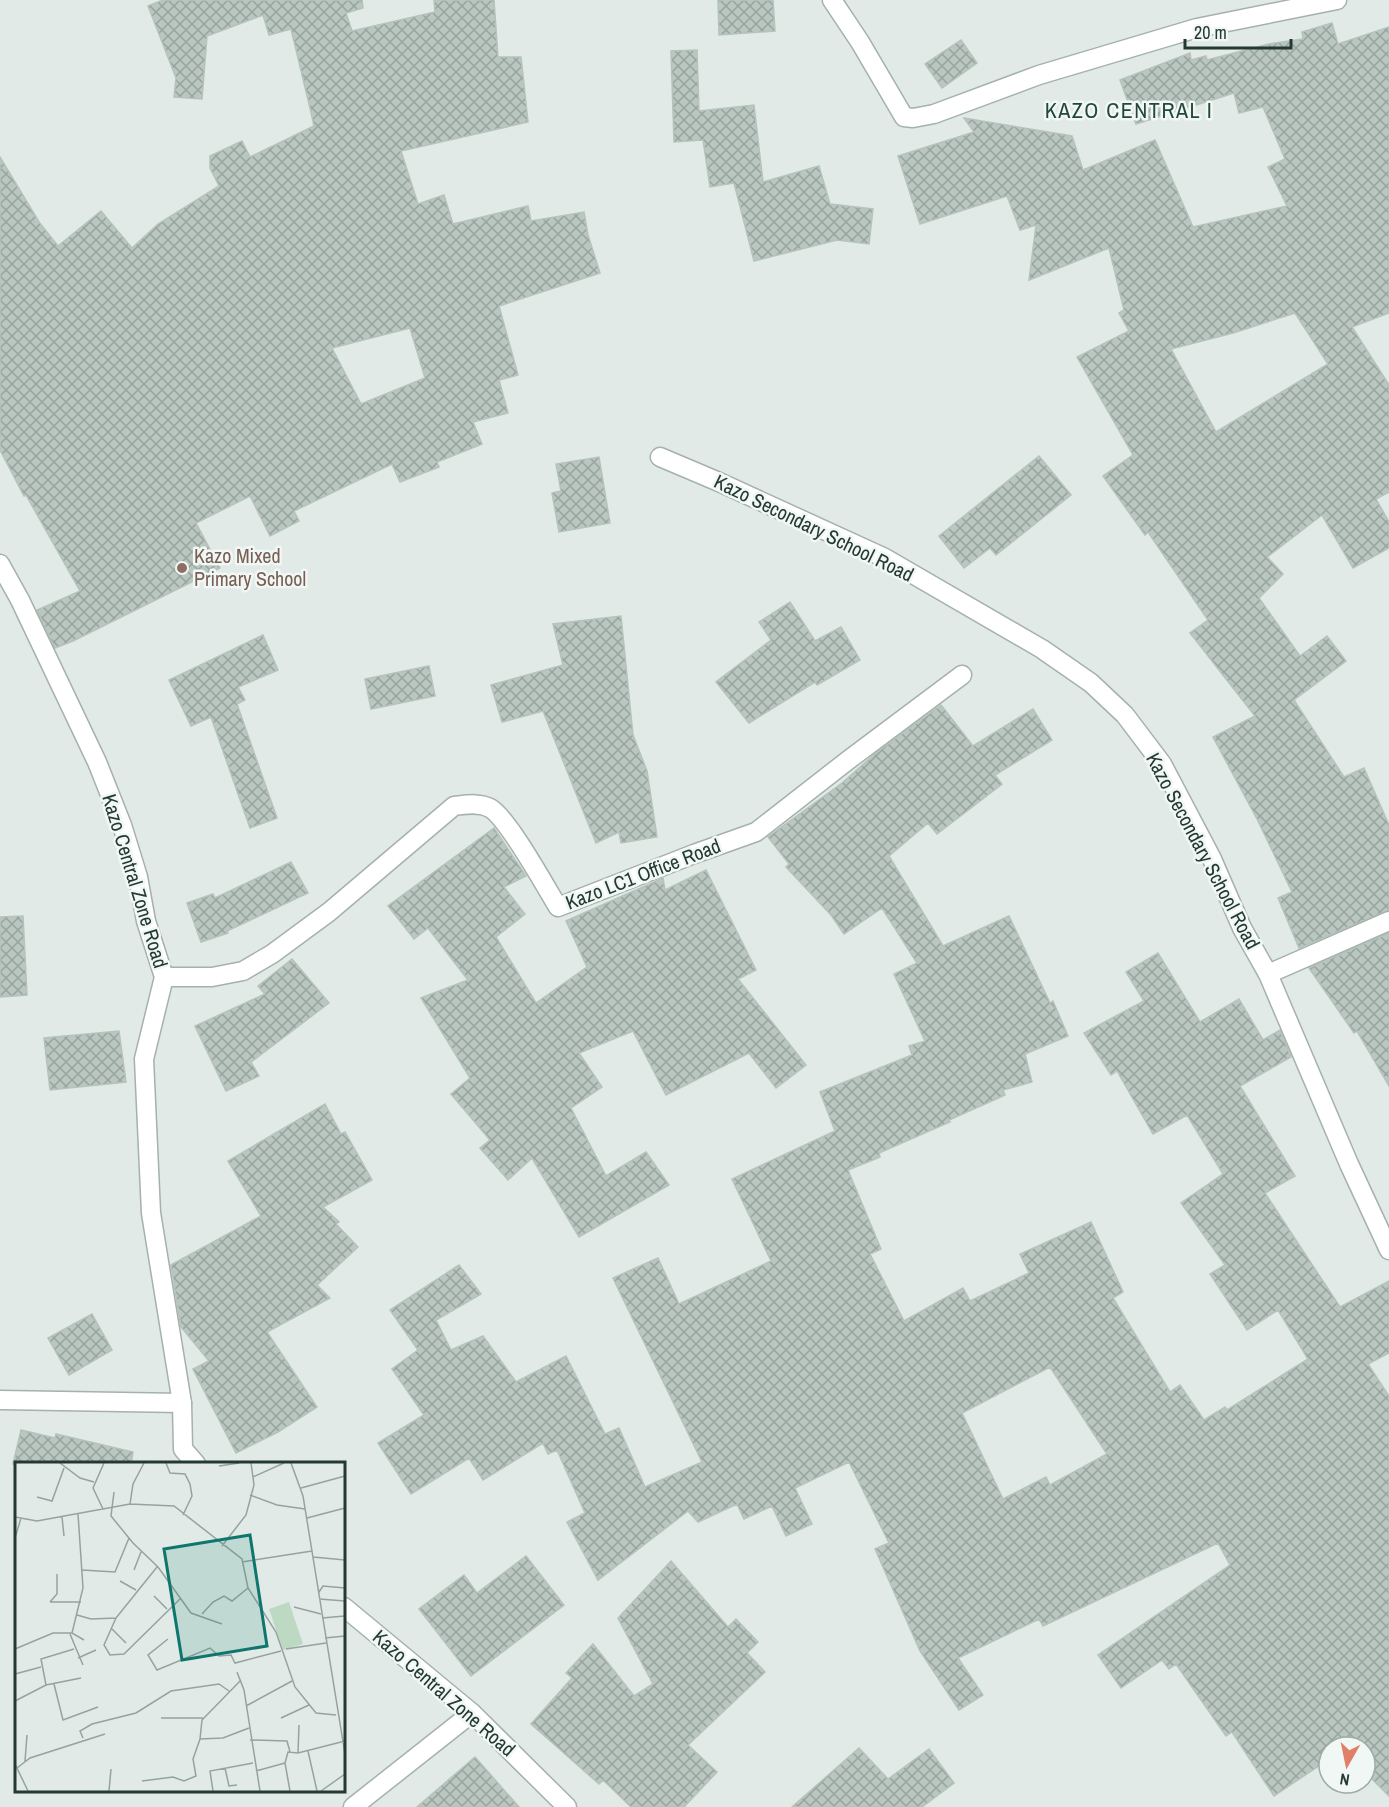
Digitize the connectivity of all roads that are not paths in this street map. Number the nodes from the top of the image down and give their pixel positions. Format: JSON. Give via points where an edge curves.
{"nodes":[{"id":1,"x":832,"y":0,"type":"edge"},
{"id":2,"x":1337,"y":0,"type":"edge"},
{"id":3,"x":660,"y":457,"type":"dead end"},
{"id":4,"x":0,"y":564,"type":"edge"},
{"id":5,"x":962,"y":675,"type":"dead end"},
{"id":6,"x":1389,"y":921,"type":"edge"},
{"id":7,"x":1269,"y":974,"type":"junction"},
{"id":8,"x":164,"y":977,"type":"junction"},
{"id":9,"x":1389,"y":1250,"type":"edge"},
{"id":10,"x":0,"y":1400,"type":"edge"},
{"id":11,"x":182,"y":1403,"type":"junction"},
{"id":12,"x":194,"y":1462,"type":"edge"},
{"id":13,"x":345,"y":1607,"type":"edge"},
{"id":14,"x":472,"y":1713,"type":"junction"},
{"id":15,"x":353,"y":1807,"type":"edge"},
{"id":16,"x":567,"y":1807,"type":"edge"}],
"edges":[{"from":1,"to":2,"type":"street","via":[[904,117],[934,114],[1039,75],[1197,28]]},
{"from":3,"to":7,"type":"street","name":"Kazo Secondary School Road","via":[[885,558],[1042,649],[1091,683],[1125,715],[1162,764],[1242,928]]},
{"from":4,"to":8,"type":"street","name":"Kazo Central Zone Road","via":[[97,762],[118,814]]},
{"from":5,"to":8,"type":"street","name":"Kazo LC1 Office Road","via":[[756,832],[596,893],[558,907],[504,821],[490,808],[454,806],[329,912],[272,954],[243,971],[212,977]]},
{"from":6,"to":7,"type":"street"},
{"from":7,"to":9,"type":"street","name":"Kazo Secondary School Road","via":[[1348,1164]]},
{"from":8,"to":11,"type":"street","name":"Kazo Central Zone Road","via":[[144,1059],[151,1213]]},
{"from":10,"to":11,"type":"street"},
{"from":11,"to":12,"type":"street","name":"Kazo Central Zone Road","via":[[183,1449]]},
{"from":13,"to":14,"type":"street","name":"Kazo Central Zone Road"},
{"from":14,"to":15,"type":"street"},
{"from":14,"to":16,"type":"street","name":"Kazo Central Zone Road"}]}
